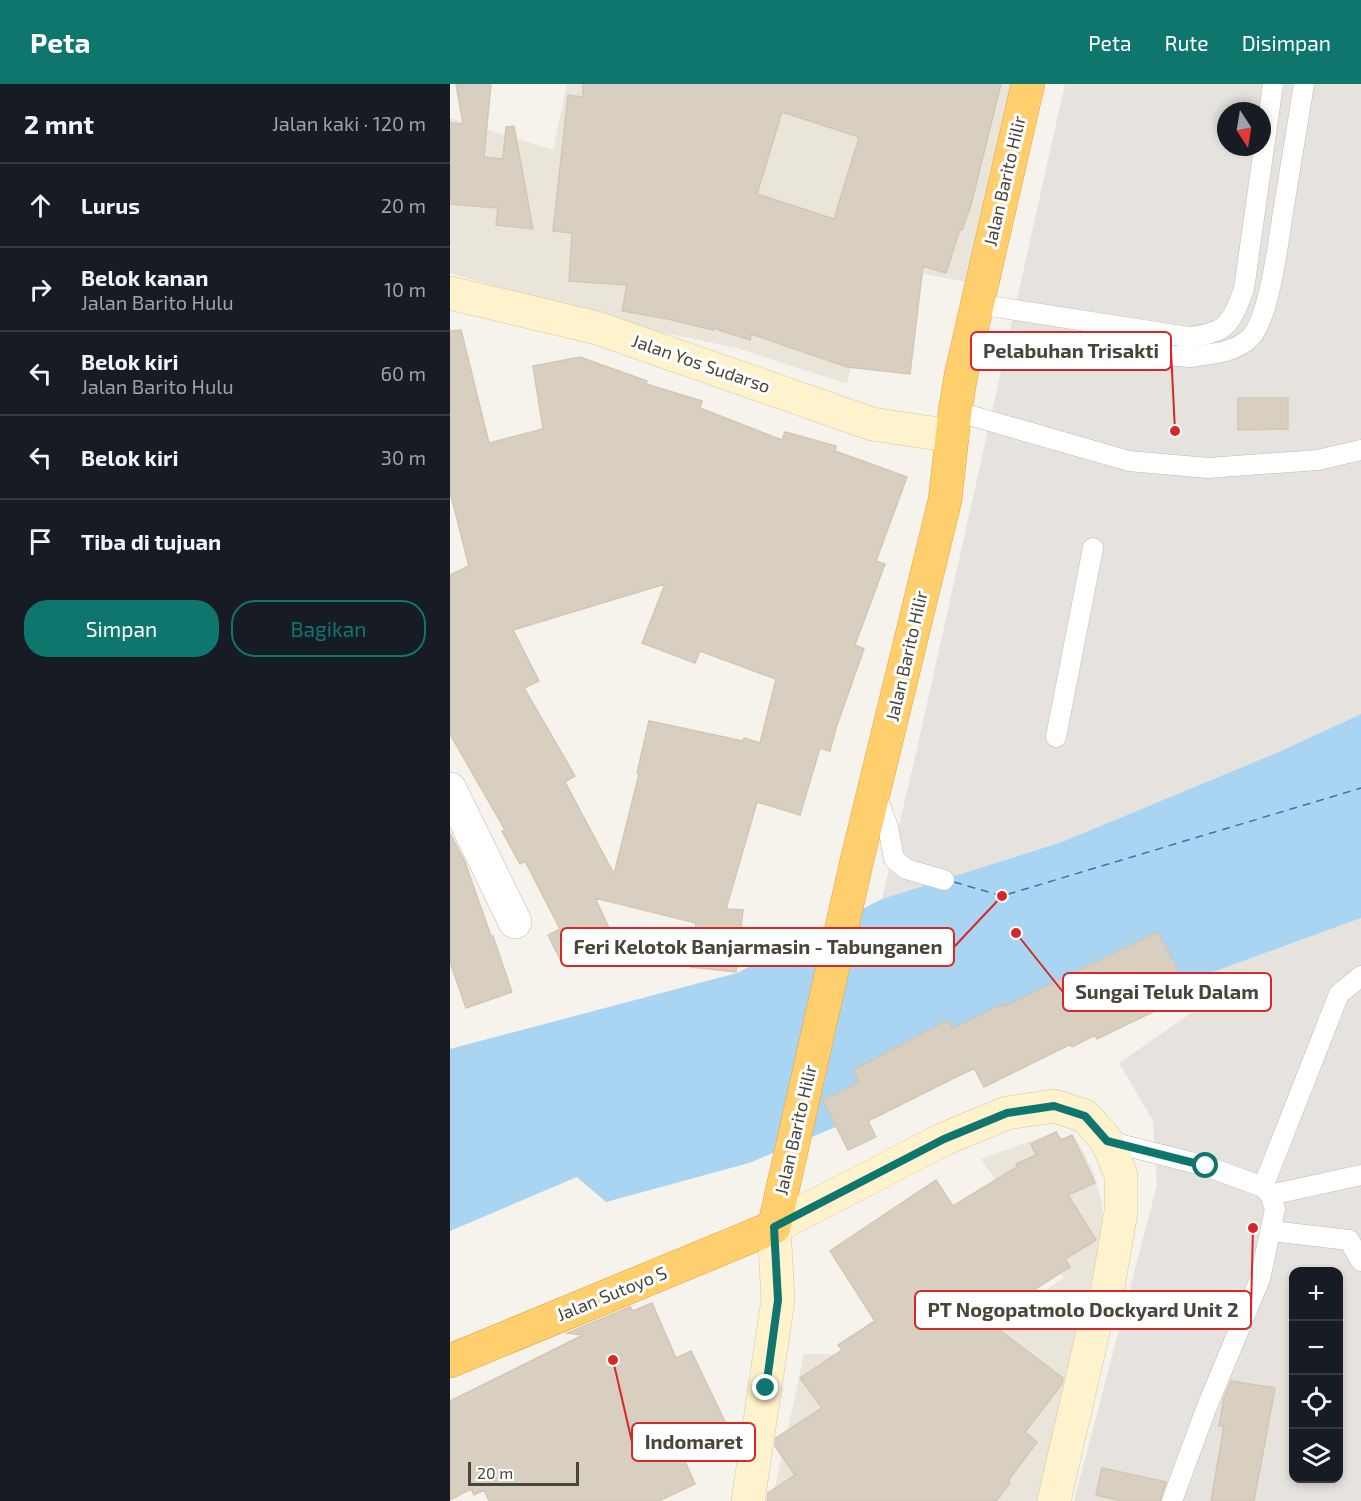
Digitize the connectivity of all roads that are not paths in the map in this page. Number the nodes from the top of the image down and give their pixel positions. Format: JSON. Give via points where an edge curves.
{"nodes":[{"id":1,"x":1028,"y":84,"type":"edge"},
{"id":2,"x":1273,"y":84,"type":"edge"},
{"id":3,"x":1304,"y":84,"type":"edge"},
{"id":4,"x":450,"y":293,"type":"edge"},
{"id":5,"x":977,"y":304,"type":"junction"},
{"id":6,"x":1233,"y":317,"type":"junction"},
{"id":7,"x":1252,"y":336,"type":"junction"},
{"id":8,"x":969,"y":340,"type":"junction"},
{"id":9,"x":953,"y":423,"type":"junction"},
{"id":10,"x":1361,"y":450,"type":"edge"},
{"id":11,"x":1093,"y":548,"type":"dead end"},
{"id":12,"x":1056,"y":737,"type":"dead end"},
{"id":13,"x":450,"y":789,"type":"edge"},
{"id":14,"x":875,"y":792,"type":"junction"},
{"id":15,"x":944,"y":880,"type":"dead end"},
{"id":16,"x":515,"y":922,"type":"dead end"},
{"id":17,"x":1361,"y":976,"type":"edge"},
{"id":18,"x":1107,"y":1141,"type":"junction"},
{"id":19,"x":1361,"y":1175,"type":"edge"},
{"id":20,"x":1266,"y":1191,"type":"junction"},
{"id":21,"x":774,"y":1227,"type":"junction"},
{"id":22,"x":1271,"y":1231,"type":"junction"},
{"id":23,"x":1361,"y":1261,"type":"edge"},
{"id":24,"x":450,"y":1361,"type":"edge"},
{"id":25,"x":748,"y":1501,"type":"edge"},
{"id":26,"x":1054,"y":1501,"type":"edge"},
{"id":27,"x":1172,"y":1501,"type":"edge"}],
"edges":[{"from":1,"to":5,"type":"highway","name":"Jalan Barito Hilir"},
{"from":2,"to":6,"type":"lane","via":[[1244,289]]},
{"from":3,"to":7,"type":"lane","via":[[1272,275],[1261,319]]},
{"from":4,"to":9,"type":"street","name":"Jalan Yos Sudarso","via":[[597,328],[872,424]]},
{"from":5,"to":6,"type":"lane","via":[[1188,337],[1207,335]]},
{"from":5,"to":8,"type":"highway","name":"Jalan Barito Hilir"},
{"from":6,"to":7,"type":"lane"},
{"from":7,"to":8,"type":"lane","via":[[1239,346],[1190,357]]},
{"from":8,"to":9,"type":"highway","name":"Jalan Barito Hilir"},
{"from":9,"to":10,"type":"lane","via":[[1129,461],[1208,468],[1318,460]]},
{"from":9,"to":14,"type":"highway","name":"Jalan Barito Hilir","via":[[945,500]]},
{"from":11,"to":12,"type":"lane"},
{"from":13,"to":16,"type":"street"},
{"from":14,"to":15,"type":"lane","via":[[894,859],[906,869]]},
{"from":14,"to":21,"type":"highway","name":"Jalan Barito Hilir"},
{"from":17,"to":20,"type":"lane","via":[[1339,994]]},
{"from":18,"to":20,"type":"lane","via":[[1206,1166]]},
{"from":18,"to":21,"type":"street","via":[[1085,1116],[1054,1106],[1007,1113],[944,1139]]},
{"from":18,"to":26,"type":"street","via":[[1121,1175],[1116,1250]]},
{"from":19,"to":20,"type":"lane"},
{"from":20,"to":22,"type":"lane","via":[[1275,1209]]},
{"from":21,"to":24,"type":"highway","name":"Jalan Sutoyo S"},
{"from":21,"to":25,"type":"street","via":[[778,1300]]},
{"from":22,"to":23,"type":"lane","via":[[1349,1240]]},
{"from":22,"to":27,"type":"lane","via":[[1260,1279]]}]}
